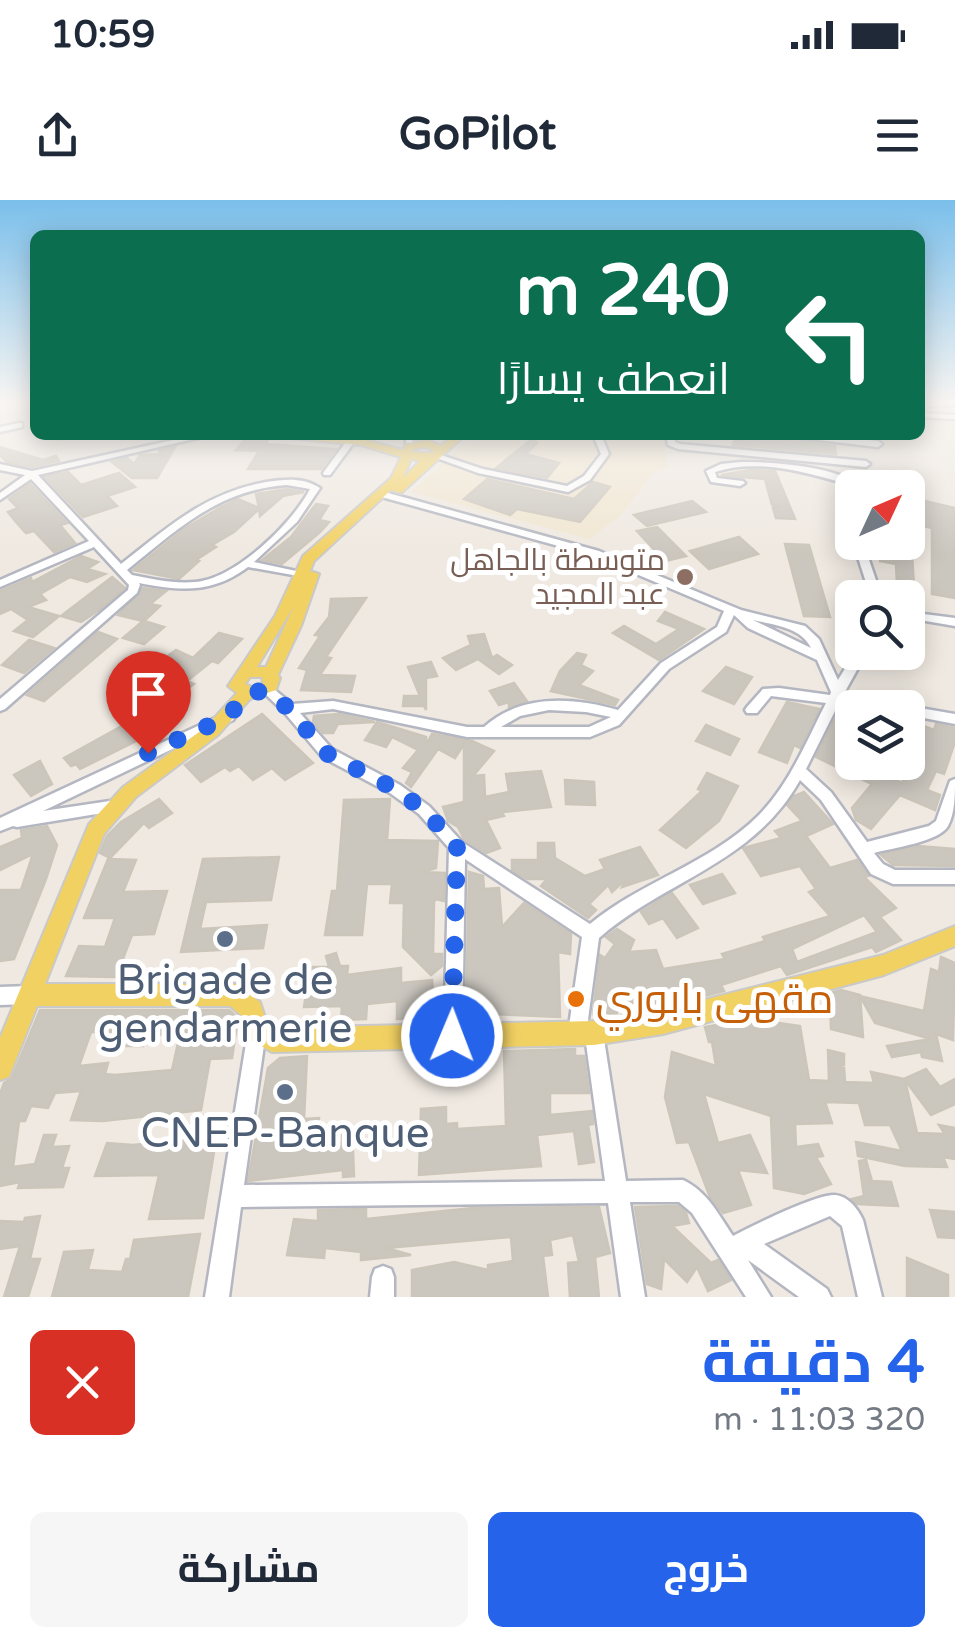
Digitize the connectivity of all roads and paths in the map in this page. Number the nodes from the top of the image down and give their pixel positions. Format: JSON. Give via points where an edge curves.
{"nodes":[{"id":1,"x":130,"y":452,"type":"edge"},
{"id":2,"x":343,"y":452,"type":"edge"},
{"id":3,"x":418,"y":452,"type":"edge"},
{"id":4,"x":418,"y":452,"type":"edge"},
{"id":5,"x":432,"y":452,"type":"edge"},
{"id":6,"x":604,"y":452,"type":"edge"},
{"id":7,"x":743,"y":452,"type":"edge"},
{"id":8,"x":873,"y":452,"type":"edge"},
{"id":9,"x":866,"y":464,"type":"junction"},
{"id":10,"x":0,"y":467,"type":"edge"},
{"id":11,"x":863,"y":470,"type":"edge"},
{"id":12,"x":327,"y":472,"type":"dead end"},
{"id":13,"x":32,"y":474,"type":"junction"},
{"id":14,"x":835,"y":478,"type":"edge"},
{"id":15,"x":740,"y":483,"type":"dead end"},
{"id":16,"x":0,"y":496,"type":"edge"},
{"id":17,"x":385,"y":496,"type":"junction"},
{"id":18,"x":96,"y":542,"type":"junction"},
{"id":19,"x":248,"y":564,"type":"junction"},
{"id":20,"x":127,"y":573,"type":"junction"},
{"id":21,"x":305,"y":576,"type":"junction"},
{"id":22,"x":0,"y":584,"type":"edge"},
{"id":23,"x":734,"y":611,"type":"junction"},
{"id":24,"x":925,"y":618,"type":"edge"},
{"id":25,"x":955,"y":622,"type":"edge"},
{"id":26,"x":849,"y":670,"type":"edge"},
{"id":27,"x":248,"y":672,"type":"junction"},
{"id":28,"x":268,"y":682,"type":"junction"},
{"id":29,"x":834,"y":693,"type":"junction"},
{"id":30,"x":246,"y":694,"type":"junction"},
{"id":31,"x":0,"y":706,"type":"edge"},
{"id":32,"x":289,"y":709,"type":"junction"},
{"id":33,"x":752,"y":710,"type":"dead end"},
{"id":34,"x":925,"y":714,"type":"edge"},
{"id":35,"x":620,"y":715,"type":"junction"},
{"id":36,"x":228,"y":717,"type":"junction"},
{"id":37,"x":955,"y":718,"type":"edge"},
{"id":38,"x":486,"y":732,"type":"junction"},
{"id":39,"x":797,"y":769,"type":"junction"},
{"id":40,"x":955,"y":785,"type":"edge"},
{"id":41,"x":110,"y":807,"type":"junction"},
{"id":42,"x":951,"y":807,"type":"edge"},
{"id":43,"x":2,"y":824,"type":"edge"},
{"id":44,"x":457,"y":846,"type":"junction"},
{"id":45,"x":863,"y":849,"type":"junction"},
{"id":46,"x":955,"y":877,"type":"edge"},
{"id":47,"x":591,"y":934,"type":"junction"},
{"id":48,"x":955,"y":936,"type":"edge"},
{"id":49,"x":29,"y":995,"type":"junction"},
{"id":50,"x":0,"y":996,"type":"edge"},
{"id":51,"x":257,"y":1031,"type":"junction"},
{"id":52,"x":585,"y":1032,"type":"junction"},
{"id":53,"x":452,"y":1036,"type":"junction"},
{"id":54,"x":0,"y":1068,"type":"edge"},
{"id":55,"x":618,"y":1189,"type":"junction"},
{"id":56,"x":234,"y":1196,"type":"junction"},
{"id":57,"x":737,"y":1247,"type":"junction"},
{"id":58,"x":217,"y":1297,"type":"edge"},
{"id":59,"x":633,"y":1297,"type":"edge"},
{"id":60,"x":759,"y":1297,"type":"edge"},
{"id":61,"x":820,"y":1297,"type":"edge"},
{"id":62,"x":870,"y":1297,"type":"edge"}],
"edges":[{"from":1,"to":13,"type":"street"},
{"from":2,"to":12,"type":"street"},
{"from":3,"to":17,"type":"main road"},
{"from":4,"to":17,"type":"main road"},
{"from":5,"to":6,"type":"street","via":[[568,489],[587,478]]},
{"from":7,"to":9,"type":"street"},
{"from":8,"to":9,"type":"street"},
{"from":9,"to":11,"type":"street"},
{"from":10,"to":13,"type":"street"},
{"from":13,"to":16,"type":"street"},
{"from":13,"to":18,"type":"street"},
{"from":14,"to":15,"type":"street","via":[[760,466],[710,470],[714,480]]},
{"from":17,"to":21,"type":"main road","via":[[318,548]]},
{"from":17,"to":23,"type":"street","via":[[595,553]]},
{"from":18,"to":20,"type":"street"},
{"from":18,"to":22,"type":"street"},
{"from":19,"to":20,"type":"street","via":[[201,586]]},
{"from":19,"to":20,"type":"street","via":[[296,517],[312,485],[280,482],[228,492],[199,508]]},
{"from":19,"to":21,"type":"street"},
{"from":20,"to":31,"type":"street","via":[[132,592]]},
{"from":21,"to":27,"type":"main road"},
{"from":21,"to":28,"type":"main road","via":[[294,626]]},
{"from":23,"to":29,"type":"street","via":[[822,659]]},
{"from":23,"to":35,"type":"street","via":[[722,629],[665,666]]},
{"from":24,"to":25,"type":"street"},
{"from":26,"to":29,"type":"street"},
{"from":27,"to":28,"type":"main road","via":[[261,670]]},
{"from":27,"to":30,"type":"main road","via":[[236,682]]},
{"from":28,"to":30,"type":"main road"},
{"from":28,"to":32,"type":"street"},
{"from":29,"to":33,"type":"street","via":[[768,692]]},
{"from":29,"to":39,"type":"street"},
{"from":30,"to":36,"type":"main road"},
{"from":32,"to":38,"type":"street","via":[[333,705]]},
{"from":32,"to":44,"type":"street","via":[[326,753],[395,789]]},
{"from":34,"to":37,"type":"street"},
{"from":35,"to":38,"type":"street","via":[[590,732]]},
{"from":35,"to":38,"type":"street","via":[[559,705],[512,711]]},
{"from":36,"to":41,"type":"main road"},
{"from":36,"to":43,"type":"street"},
{"from":39,"to":45,"type":"street","via":[[826,796]]},
{"from":39,"to":47,"type":"street","via":[[765,818],[727,850],[618,909]]},
{"from":40,"to":42,"type":"street"},
{"from":41,"to":43,"type":"street"},
{"from":41,"to":49,"type":"main road"},
{"from":42,"to":45,"type":"street","via":[[925,836]]},
{"from":44,"to":47,"type":"street"},
{"from":44,"to":53,"type":"street"},
{"from":45,"to":46,"type":"street","via":[[877,869],[894,877]]},
{"from":47,"to":52,"type":"street"},
{"from":48,"to":52,"type":"main road","via":[[884,965],[793,989],[663,1022]]},
{"from":49,"to":50,"type":"street"},
{"from":49,"to":51,"type":"main road","via":[[234,995],[252,1010]]},
{"from":49,"to":54,"type":"main road"},
{"from":51,"to":53,"type":"main road","via":[[282,1040]]},
{"from":51,"to":56,"type":"street"},
{"from":52,"to":53,"type":"main road"},
{"from":52,"to":55,"type":"street"},
{"from":55,"to":56,"type":"street"},
{"from":55,"to":57,"type":"street","via":[[684,1191]]},
{"from":55,"to":59,"type":"street"},
{"from":56,"to":58,"type":"street"},
{"from":57,"to":60,"type":"street"},
{"from":57,"to":61,"type":"street"},
{"from":57,"to":62,"type":"street","via":[[768,1229],[838,1206],[852,1220]]}]}
